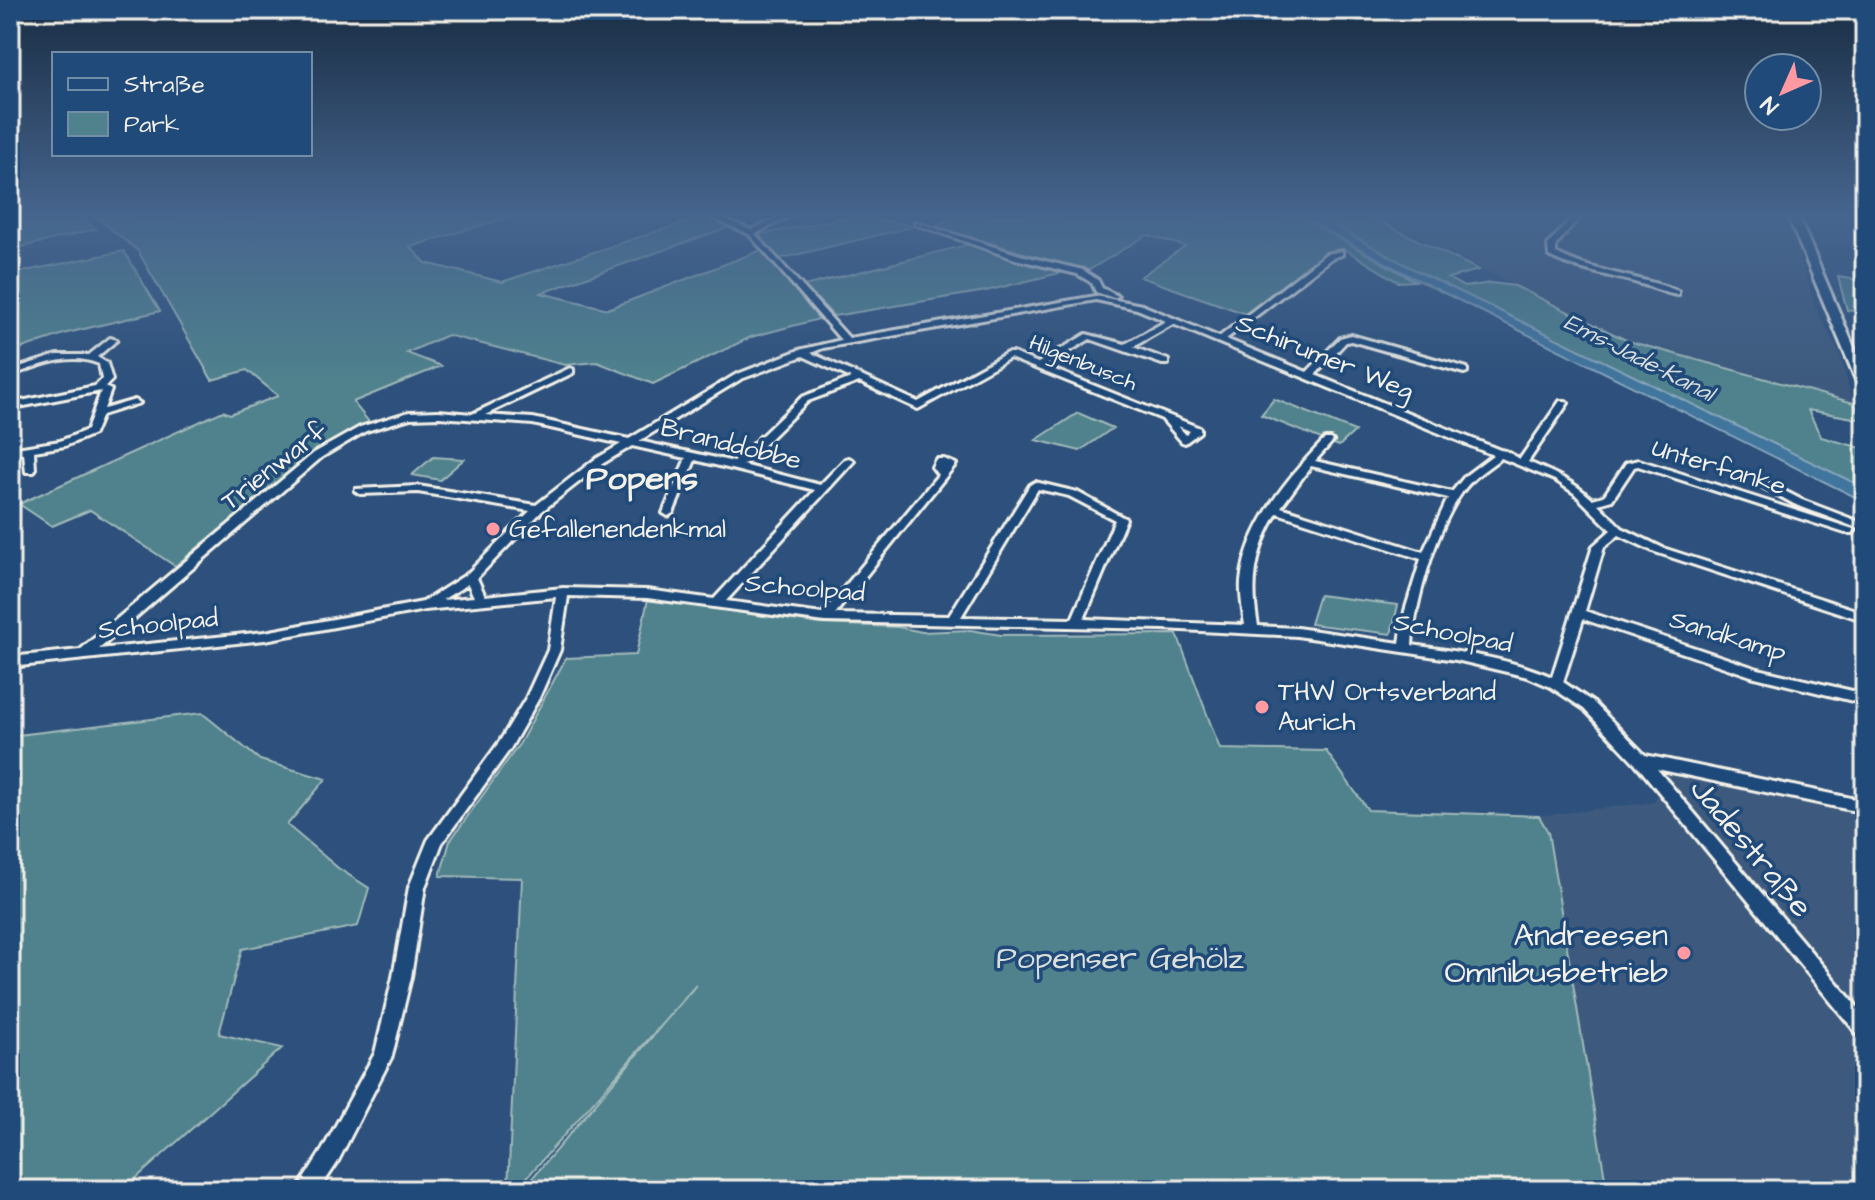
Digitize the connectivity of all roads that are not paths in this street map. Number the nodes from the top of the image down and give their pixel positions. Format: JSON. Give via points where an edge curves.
{"nodes":[{"id":1,"x":786,"y":272,"type":"edge"},
{"id":2,"x":1080,"y":272,"type":"edge"},
{"id":3,"x":1308,"y":272,"type":"edge"},
{"id":4,"x":1608,"y":272,"type":"edge"},
{"id":5,"x":1817,"y":272,"type":"edge"},
{"id":6,"x":1099,"y":290,"type":"junction"},
{"id":7,"x":1675,"y":293,"type":"dead end"},
{"id":8,"x":1079,"y":299,"type":"junction"},
{"id":9,"x":1139,"y":307,"type":"junction"},
{"id":10,"x":1173,"y":320,"type":"junction"},
{"id":11,"x":1221,"y":339,"type":"junction"},
{"id":12,"x":113,"y":340,"type":"dead end"},
{"id":13,"x":847,"y":341,"type":"junction"},
{"id":14,"x":1126,"y":347,"type":"junction"},
{"id":15,"x":802,"y":352,"type":"junction"},
{"id":16,"x":92,"y":357,"type":"junction"},
{"id":17,"x":1165,"y":362,"type":"dead end"},
{"id":18,"x":1039,"y":366,"type":"junction"},
{"id":19,"x":1464,"y":370,"type":"dead end"},
{"id":20,"x":570,"y":371,"type":"dead end"},
{"id":21,"x":10,"y":373,"type":"edge"},
{"id":22,"x":1310,"y":375,"type":"junction"},
{"id":23,"x":858,"y":379,"type":"junction"},
{"id":24,"x":104,"y":386,"type":"junction"},
{"id":25,"x":1865,"y":387,"type":"edge"},
{"id":26,"x":135,"y":403,"type":"dead end"},
{"id":27,"x":1563,"y":403,"type":"dead end"},
{"id":28,"x":14,"y":405,"type":"dead end"},
{"id":29,"x":99,"y":413,"type":"junction"},
{"id":30,"x":473,"y":416,"type":"junction"},
{"id":31,"x":1166,"y":418,"type":"dead end"},
{"id":32,"x":630,"y":441,"type":"junction"},
{"id":33,"x":1328,"y":441,"type":"dead end"},
{"id":34,"x":29,"y":450,"type":"junction"},
{"id":35,"x":10,"y":452,"type":"edge"},
{"id":36,"x":1502,"y":453,"type":"junction"},
{"id":37,"x":691,"y":458,"type":"junction"},
{"id":38,"x":849,"y":461,"type":"dead end"},
{"id":39,"x":1307,"y":462,"type":"junction"},
{"id":40,"x":1523,"y":462,"type":"junction"},
{"id":41,"x":736,"y":466,"type":"junction"},
{"id":42,"x":30,"y":470,"type":"dead end"},
{"id":43,"x":943,"y":475,"type":"dead end"},
{"id":44,"x":1767,"y":485,"type":"dead end"},
{"id":45,"x":822,"y":489,"type":"junction"},
{"id":46,"x":360,"y":491,"type":"dead end"},
{"id":47,"x":1454,"y":496,"type":"junction"},
{"id":48,"x":1590,"y":503,"type":"junction"},
{"id":49,"x":538,"y":509,"type":"junction"},
{"id":50,"x":1276,"y":509,"type":"junction"},
{"id":51,"x":668,"y":513,"type":"dead end"},
{"id":52,"x":1865,"y":528,"type":"edge"},
{"id":53,"x":1618,"y":530,"type":"junction"},
{"id":54,"x":1849,"y":531,"type":"dead end"},
{"id":55,"x":1428,"y":557,"type":"junction"},
{"id":56,"x":471,"y":577,"type":"junction"},
{"id":57,"x":563,"y":592,"type":"junction"},
{"id":58,"x":480,"y":598,"type":"junction"},
{"id":59,"x":717,"y":603,"type":"junction"},
{"id":60,"x":425,"y":606,"type":"junction"},
{"id":61,"x":1579,"y":613,"type":"junction"},
{"id":62,"x":1865,"y":617,"type":"edge"},
{"id":63,"x":825,"y":618,"type":"junction"},
{"id":64,"x":952,"y":622,"type":"junction"},
{"id":65,"x":1076,"y":624,"type":"junction"},
{"id":66,"x":1252,"y":629,"type":"junction"},
{"id":67,"x":1406,"y":646,"type":"junction"},
{"id":68,"x":82,"y":655,"type":"junction"},
{"id":69,"x":10,"y":662,"type":"edge"},
{"id":70,"x":1556,"y":684,"type":"junction"},
{"id":71,"x":1865,"y":699,"type":"edge"},
{"id":72,"x":1589,"y":706,"type":"joint"},
{"id":73,"x":1641,"y":760,"type":"junction"},
{"id":74,"x":1865,"y":807,"type":"edge"},
{"id":75,"x":1865,"y":1030,"type":"edge"},
{"id":76,"x":307,"y":1190,"type":"edge"}],
"edges":[{"from":1,"to":13,"type":"street"},
{"from":2,"to":6,"type":"street"},
{"from":3,"to":11,"type":"street"},
{"from":4,"to":7,"type":"street"},
{"from":5,"to":25,"type":"main road"},
{"from":6,"to":8,"type":"street"},
{"from":6,"to":9,"type":"street"},
{"from":8,"to":9,"type":"street","name":"Schirumer Weg"},
{"from":8,"to":13,"type":"street","name":"Schirumer Weg"},
{"from":9,"to":10,"type":"street","name":"Schirumer Weg"},
{"from":10,"to":11,"type":"street","name":"Schirumer Weg"},
{"from":10,"to":14,"type":"street"},
{"from":11,"to":22,"type":"street","name":"Schirumer Weg"},
{"from":12,"to":16,"type":"street"},
{"from":13,"to":15,"type":"street","name":"Schirumer Weg"},
{"from":14,"to":17,"type":"street"},
{"from":14,"to":18,"type":"street","via":[[1089,336]]},
{"from":15,"to":23,"type":"street","name":"Hilgenbusch"},
{"from":15,"to":32,"type":"street","name":"Schirumer Weg","via":[[738,377]]},
{"from":16,"to":21,"type":"street","via":[[61,358]]},
{"from":16,"to":24,"type":"street","via":[[103,363]]},
{"from":18,"to":23,"type":"street","name":"Hilgenbusch","via":[[1010,355],[918,406]]},
{"from":18,"to":31,"type":"street","name":"Hilgenbusch"},
{"from":19,"to":22,"type":"street","via":[[1351,338]]},
{"from":20,"to":30,"type":"street"},
{"from":22,"to":36,"type":"street","name":"Schirumer Weg"},
{"from":23,"to":41,"type":"street","via":[[805,399]]},
{"from":24,"to":28,"type":"street"},
{"from":24,"to":29,"type":"street"},
{"from":26,"to":29,"type":"street"},
{"from":27,"to":40,"type":"street"},
{"from":29,"to":34,"type":"street","via":[[91,432],[79,439]]},
{"from":30,"to":32,"type":"street","name":"Trienwarf","via":[[533,421]]},
{"from":30,"to":68,"type":"street","name":"Trienwarf","via":[[409,415],[349,436],[318,455]]},
{"from":32,"to":37,"type":"street","name":"Branddobbe"},
{"from":32,"to":49,"type":"street","name":"Schirumer Weg"},
{"from":33,"to":39,"type":"street"},
{"from":34,"to":35,"type":"street"},
{"from":34,"to":42,"type":"street"},
{"from":36,"to":40,"type":"street","name":"Schirumer Weg"},
{"from":36,"to":47,"type":"street"},
{"from":37,"to":41,"type":"street","name":"Branddobbe"},
{"from":37,"to":51,"type":"street"},
{"from":38,"to":45,"type":"street","name":"Branddobbe"},
{"from":39,"to":47,"type":"street"},
{"from":39,"to":50,"type":"street"},
{"from":40,"to":48,"type":"street","name":"Schirumer Weg","via":[[1559,478]]},
{"from":41,"to":45,"type":"street","name":"Branddobbe"},
{"from":43,"to":63,"type":"street"},
{"from":44,"to":52,"type":"street"},
{"from":45,"to":59,"type":"street","name":"Branddobbe"},
{"from":46,"to":49,"type":"street","via":[[418,489]]},
{"from":47,"to":55,"type":"street"},
{"from":48,"to":53,"type":"street","name":"Schirumer Weg"},
{"from":48,"to":54,"type":"street","name":"Unterfanke","via":[[1608,498],[1630,465],[1639,463]]},
{"from":49,"to":56,"type":"street","name":"Schirumer Weg"},
{"from":50,"to":55,"type":"street"},
{"from":50,"to":66,"type":"street","via":[[1252,556],[1248,576]]},
{"from":53,"to":61,"type":"street","via":[[1599,546]]},
{"from":53,"to":62,"type":"street","name":"Schirumer Weg","via":[[1659,550]]},
{"from":55,"to":67,"type":"street","via":[[1408,617]]},
{"from":56,"to":58,"type":"street"},
{"from":56,"to":60,"type":"street","name":"Schirumer Weg"},
{"from":57,"to":58,"type":"street","name":"Schoolpad"},
{"from":57,"to":59,"type":"street","name":"Schoolpad"},
{"from":57,"to":76,"type":"street","via":[[554,650],[532,698],[436,840],[417,887],[383,1056]]},
{"from":58,"to":60,"type":"street","name":"Schoolpad"},
{"from":59,"to":63,"type":"street","name":"Schoolpad"},
{"from":60,"to":68,"type":"street","name":"Schoolpad","via":[[265,636]]},
{"from":61,"to":70,"type":"street"},
{"from":61,"to":71,"type":"street","name":"Sandkamp","via":[[1756,673]]},
{"from":63,"to":64,"type":"street","name":"Schoolpad"},
{"from":64,"to":65,"type":"street","name":"Schoolpad"},
{"from":64,"to":65,"type":"street","via":[[1035,485],[1073,494],[1121,519]]},
{"from":65,"to":66,"type":"street","name":"Schoolpad"},
{"from":66,"to":67,"type":"street","name":"Schoolpad"},
{"from":67,"to":70,"type":"street","name":"Schoolpad","via":[[1505,666]]},
{"from":68,"to":69,"type":"street","name":"Schoolpad"},
{"from":70,"to":72,"type":"street","name":"Schoolpad"},
{"from":72,"to":73,"type":"street","name":"Jadestraße"},
{"from":73,"to":74,"type":"street"},
{"from":73,"to":75,"type":"street","name":"Jadestraße"}]}
